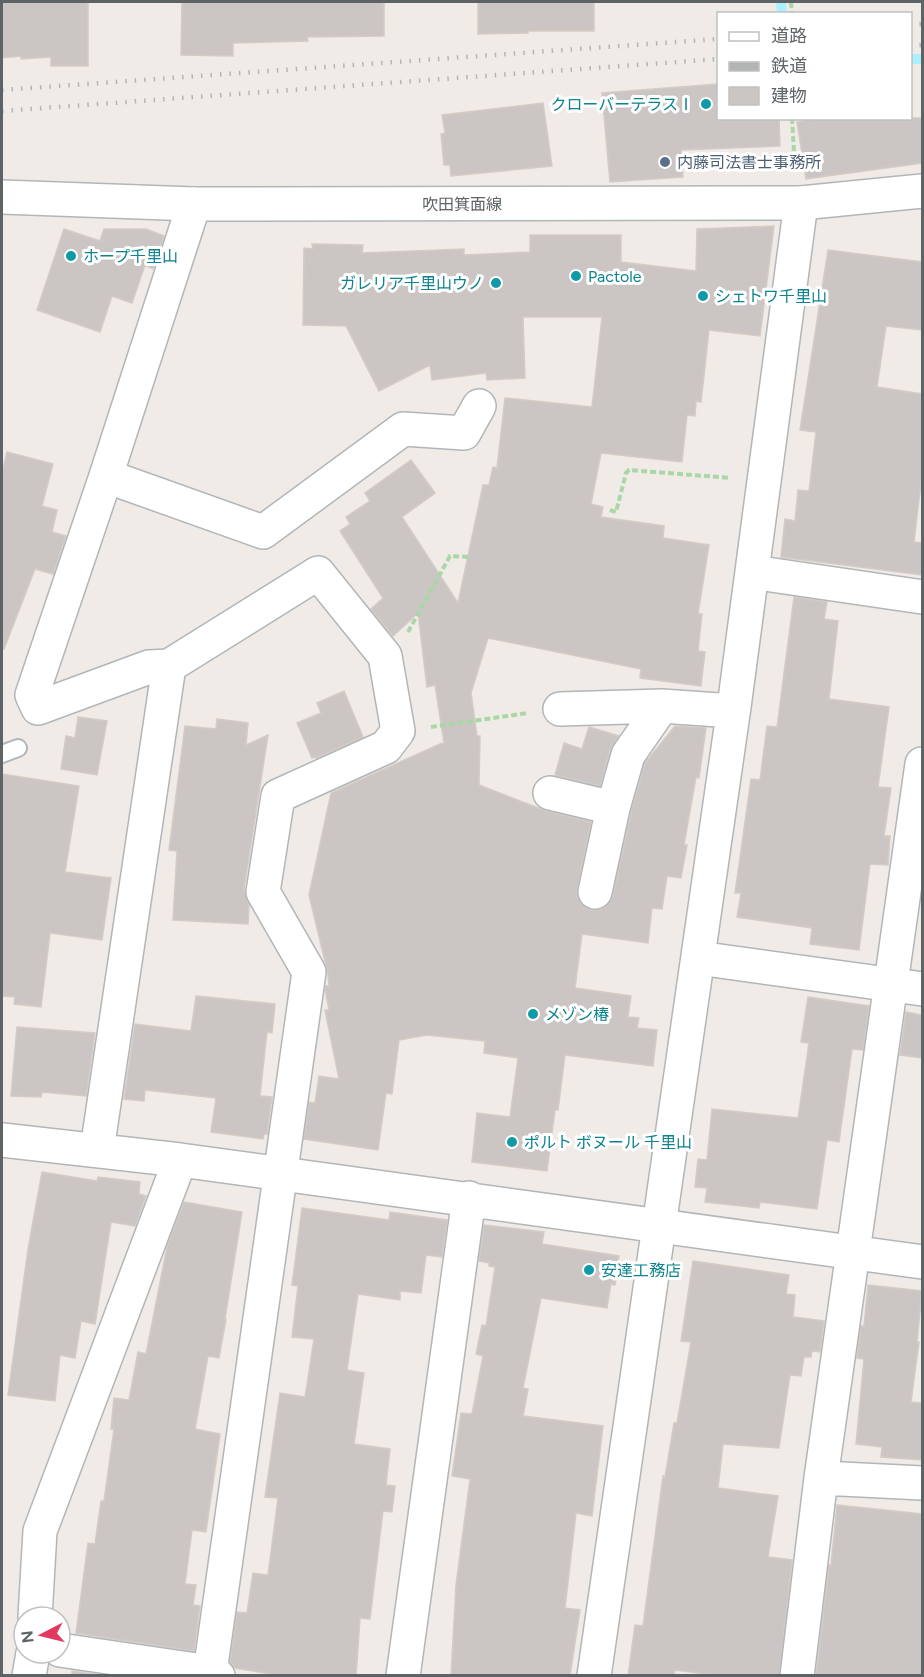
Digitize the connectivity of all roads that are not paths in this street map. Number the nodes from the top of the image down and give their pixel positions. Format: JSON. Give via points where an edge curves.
{"nodes":[{"id":1,"x":922,"y":191,"type":"edge"},
{"id":2,"x":2,"y":197,"type":"edge"},
{"id":3,"x":801,"y":203,"type":"junction"},
{"id":4,"x":194,"y":204,"type":"junction"},
{"id":5,"x":479,"y":406,"type":"dead end"},
{"id":6,"x":106,"y":476,"type":"junction"},
{"id":7,"x":752,"y":572,"type":"junction"},
{"id":8,"x":922,"y":597,"type":"edge"},
{"id":9,"x":169,"y":666,"type":"junction"},
{"id":10,"x":662,"y":706,"type":"junction"},
{"id":11,"x":734,"y":706,"type":"junction"},
{"id":12,"x":560,"y":709,"type":"road end"},
{"id":13,"x":18,"y":748,"type":"dead end"},
{"id":14,"x":2,"y":754,"type":"edge"},
{"id":15,"x":922,"y":764,"type":"edge"},
{"id":16,"x":550,"y":793,"type":"dead end"},
{"id":17,"x":613,"y":808,"type":"junction"},
{"id":18,"x":595,"y":892,"type":"dead end"},
{"id":19,"x":698,"y":958,"type":"junction"},
{"id":20,"x":907,"y":987,"type":"edge"},
{"id":21,"x":2,"y":1140,"type":"edge"},
{"id":22,"x":97,"y":1150,"type":"junction"},
{"id":23,"x":180,"y":1160,"type":"junction"},
{"id":24,"x":281,"y":1173,"type":"junction"},
{"id":25,"x":469,"y":1198,"type":"junction"},
{"id":26,"x":659,"y":1226,"type":"junction"},
{"id":27,"x":854,"y":1252,"type":"junction"},
{"id":28,"x":922,"y":1262,"type":"edge"},
{"id":29,"x":821,"y":1478,"type":"junction"},
{"id":30,"x":922,"y":1483,"type":"edge"},
{"id":31,"x":37,"y":1605,"type":"edge"},
{"id":32,"x":72,"y":1652,"type":"edge"},
{"id":33,"x":211,"y":1674,"type":"edge"},
{"id":34,"x":403,"y":1676,"type":"edge"},
{"id":35,"x":594,"y":1676,"type":"edge"},
{"id":36,"x":797,"y":1676,"type":"edge"}],
"edges":[{"from":1,"to":3,"type":"street","name":"吹田箕面線"},
{"from":2,"to":4,"type":"street","name":"吹田箕面線"},
{"from":3,"to":4,"type":"street","name":"吹田箕面線"},
{"from":3,"to":7,"type":"street"},
{"from":4,"to":6,"type":"street"},
{"from":5,"to":6,"type":"street","via":[[465,433],[403,429],[263,532]]},
{"from":6,"to":9,"type":"street","via":[[32,695],[38,708],[149,667]]},
{"from":7,"to":8,"type":"street"},
{"from":7,"to":11,"type":"street"},
{"from":9,"to":22,"type":"street"},
{"from":9,"to":24,"type":"street","via":[[318,573],[385,656],[398,731],[386,747],[278,795],[263,892],[309,972]]},
{"from":10,"to":11,"type":"street","via":[[719,710]]},
{"from":10,"to":12,"type":"street"},
{"from":10,"to":17,"type":"street","via":[[628,755]]},
{"from":11,"to":19,"type":"street"},
{"from":13,"to":14,"type":"lane"},
{"from":15,"to":20,"type":"street"},
{"from":16,"to":17,"type":"street"},
{"from":17,"to":18,"type":"street"},
{"from":19,"to":20,"type":"street"},
{"from":19,"to":26,"type":"street"},
{"from":20,"to":27,"type":"street"},
{"from":21,"to":22,"type":"street"},
{"from":22,"to":23,"type":"street"},
{"from":23,"to":24,"type":"street"},
{"from":23,"to":31,"type":"street","via":[[40,1531]]},
{"from":24,"to":25,"type":"street"},
{"from":24,"to":33,"type":"street"},
{"from":25,"to":26,"type":"street"},
{"from":25,"to":34,"type":"street"},
{"from":26,"to":27,"type":"street"},
{"from":26,"to":35,"type":"street"},
{"from":27,"to":28,"type":"street"},
{"from":27,"to":29,"type":"street"},
{"from":29,"to":30,"type":"street"},
{"from":29,"to":36,"type":"street"},
{"from":32,"to":33,"type":"street"}]}
